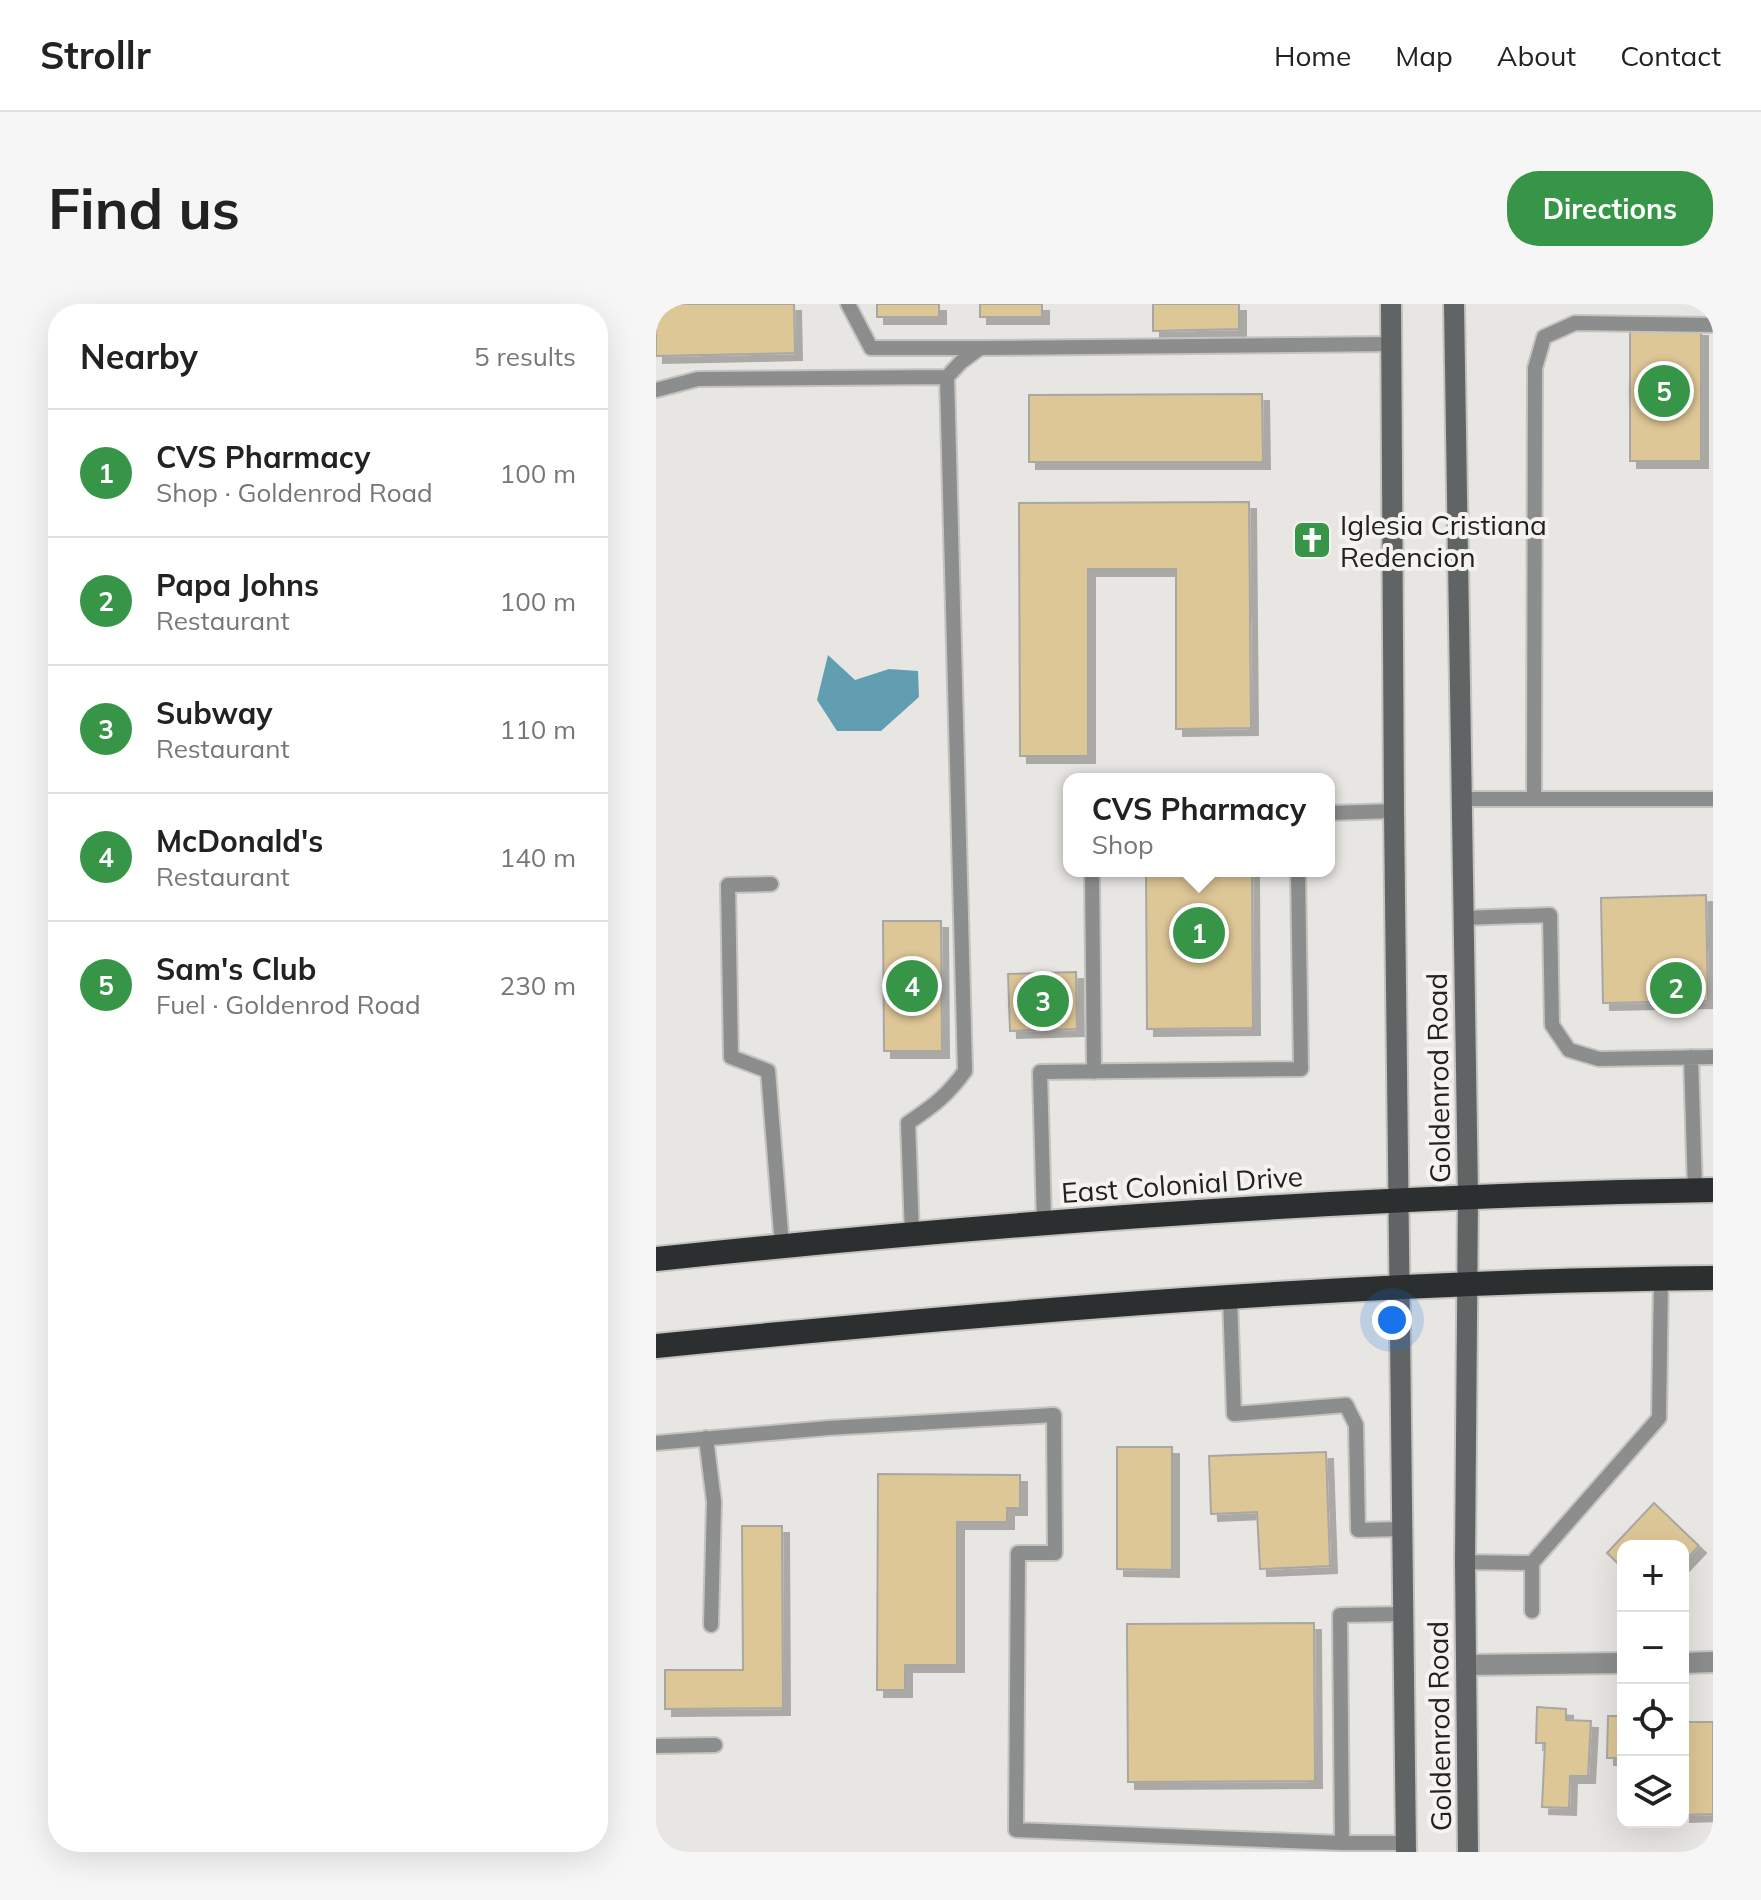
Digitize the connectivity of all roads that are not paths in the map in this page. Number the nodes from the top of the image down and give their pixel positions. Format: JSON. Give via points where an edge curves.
{"nodes":[{"id":1,"x":848,"y":304,"type":"edge"},
{"id":2,"x":1391,"y":304,"type":"edge"},
{"id":3,"x":1454,"y":304,"type":"edge"},
{"id":4,"x":1713,"y":325,"type":"edge"},
{"id":5,"x":1391,"y":344,"type":"junction"},
{"id":6,"x":980,"y":348,"type":"junction"},
{"id":7,"x":947,"y":377,"type":"junction"},
{"id":8,"x":656,"y":390,"type":"edge"},
{"id":9,"x":1462,"y":799,"type":"junction"},
{"id":10,"x":1534,"y":799,"type":"junction"},
{"id":11,"x":1713,"y":799,"type":"edge"},
{"id":12,"x":1394,"y":811,"type":"junction"},
{"id":13,"x":1335,"y":813,"type":"edge"},
{"id":14,"x":1092,"y":877,"type":"edge"},
{"id":15,"x":1298,"y":877,"type":"edge"},
{"id":16,"x":771,"y":884,"type":"dead end"},
{"id":17,"x":1464,"y":918,"type":"junction"},
{"id":18,"x":1691,"y":1057,"type":"junction"},
{"id":19,"x":1713,"y":1057,"type":"edge"},
{"id":20,"x":1094,"y":1072,"type":"junction"},
{"id":21,"x":1704,"y":1190,"type":"edge"},
{"id":22,"x":1468,"y":1196,"type":"junction"},
{"id":23,"x":1398,"y":1200,"type":"junction"},
{"id":24,"x":1044,"y":1223,"type":"junction"},
{"id":25,"x":912,"y":1234,"type":"junction"},
{"id":26,"x":782,"y":1246,"type":"junction"},
{"id":27,"x":656,"y":1259,"type":"edge"},
{"id":28,"x":1661,"y":1278,"type":"junction"},
{"id":29,"x":1713,"y":1278,"type":"edge"},
{"id":30,"x":1468,"y":1283,"type":"junction"},
{"id":31,"x":1399,"y":1286,"type":"junction"},
{"id":32,"x":1230,"y":1297,"type":"junction"},
{"id":33,"x":656,"y":1346,"type":"edge"},
{"id":34,"x":706,"y":1438,"type":"junction"},
{"id":35,"x":656,"y":1443,"type":"edge"},
{"id":36,"x":1402,"y":1529,"type":"junction"},
{"id":37,"x":1465,"y":1562,"type":"junction"},
{"id":38,"x":1532,"y":1563,"type":"junction"},
{"id":39,"x":1532,"y":1611,"type":"dead end"},
{"id":40,"x":1403,"y":1614,"type":"junction"},
{"id":41,"x":711,"y":1625,"type":"dead end"},
{"id":42,"x":1713,"y":1662,"type":"edge"},
{"id":43,"x":1617,"y":1663,"type":"edge"},
{"id":44,"x":1689,"y":1663,"type":"edge"},
{"id":45,"x":1466,"y":1665,"type":"junction"},
{"id":46,"x":715,"y":1745,"type":"dead end"},
{"id":47,"x":656,"y":1746,"type":"edge"},
{"id":48,"x":1342,"y":1843,"type":"junction"},
{"id":49,"x":1406,"y":1848,"type":"edge"},
{"id":50,"x":1468,"y":1852,"type":"edge"}],
"edges":[{"from":1,"to":6,"type":"lane","via":[[871,348]]},
{"from":2,"to":5,"type":"main road","name":"Goldenrod Road"},
{"from":3,"to":9,"type":"main road","name":"Goldenrod Road"},
{"from":4,"to":10,"type":"lane","via":[[1575,323],[1544,337],[1535,368]]},
{"from":5,"to":6,"type":"lane"},
{"from":5,"to":12,"type":"main road","name":"Goldenrod Road"},
{"from":6,"to":7,"type":"lane"},
{"from":7,"to":8,"type":"lane","via":[[698,379]]},
{"from":7,"to":25,"type":"lane","via":[[965,1071],[937,1104],[908,1123]]},
{"from":9,"to":10,"type":"lane"},
{"from":9,"to":17,"type":"main road","name":"Goldenrod Road"},
{"from":10,"to":11,"type":"lane"},
{"from":12,"to":13,"type":"lane"},
{"from":12,"to":23,"type":"main road","name":"Goldenrod Road"},
{"from":14,"to":20,"type":"lane"},
{"from":15,"to":20,"type":"lane","via":[[1301,1069]]},
{"from":16,"to":26,"type":"lane","via":[[728,885],[731,1057],[768,1071]]},
{"from":17,"to":18,"type":"lane","via":[[1550,915],[1552,1025],[1569,1050],[1599,1059]]},
{"from":17,"to":22,"type":"main road","name":"Goldenrod Road"},
{"from":18,"to":19,"type":"lane"},
{"from":18,"to":21,"type":"lane"},
{"from":20,"to":24,"type":"lane","via":[[1040,1072]]},
{"from":21,"to":22,"type":"highway","name":"East Colonial Drive"},
{"from":22,"to":23,"type":"highway","name":"East Colonial Drive"},
{"from":22,"to":30,"type":"main road","name":"Goldenrod Road"},
{"from":23,"to":24,"type":"highway","name":"East Colonial Drive"},
{"from":23,"to":31,"type":"main road","name":"Goldenrod Road"},
{"from":24,"to":25,"type":"highway","name":"East Colonial Drive"},
{"from":25,"to":26,"type":"highway","name":"East Colonial Drive"},
{"from":26,"to":27,"type":"highway","name":"East Colonial Drive"},
{"from":28,"to":29,"type":"highway"},
{"from":28,"to":30,"type":"highway"},
{"from":28,"to":38,"type":"lane","via":[[1659,1418]]},
{"from":30,"to":31,"type":"highway"},
{"from":30,"to":37,"type":"main road","name":"Goldenrod Road"},
{"from":31,"to":32,"type":"highway"},
{"from":31,"to":36,"type":"main road","name":"Goldenrod Road"},
{"from":32,"to":33,"type":"highway"},
{"from":32,"to":36,"type":"lane","via":[[1234,1414],[1346,1405],[1356,1425],[1358,1530]]},
{"from":34,"to":35,"type":"lane"},
{"from":34,"to":41,"type":"lane","via":[[714,1502]]},
{"from":34,"to":48,"type":"lane","via":[[1054,1415],[1055,1553],[1018,1553],[1016,1830]]},
{"from":36,"to":40,"type":"main road","name":"Goldenrod Road"},
{"from":37,"to":38,"type":"lane"},
{"from":37,"to":45,"type":"main road","name":"Goldenrod Road"},
{"from":38,"to":39,"type":"lane"},
{"from":40,"to":48,"type":"lane","via":[[1340,1615]]},
{"from":40,"to":49,"type":"main road","name":"Goldenrod Road"},
{"from":42,"to":44,"type":"street"},
{"from":43,"to":45,"type":"street"},
{"from":45,"to":50,"type":"main road","name":"Goldenrod Road"},
{"from":46,"to":47,"type":"lane"},
{"from":48,"to":49,"type":"lane"}]}
